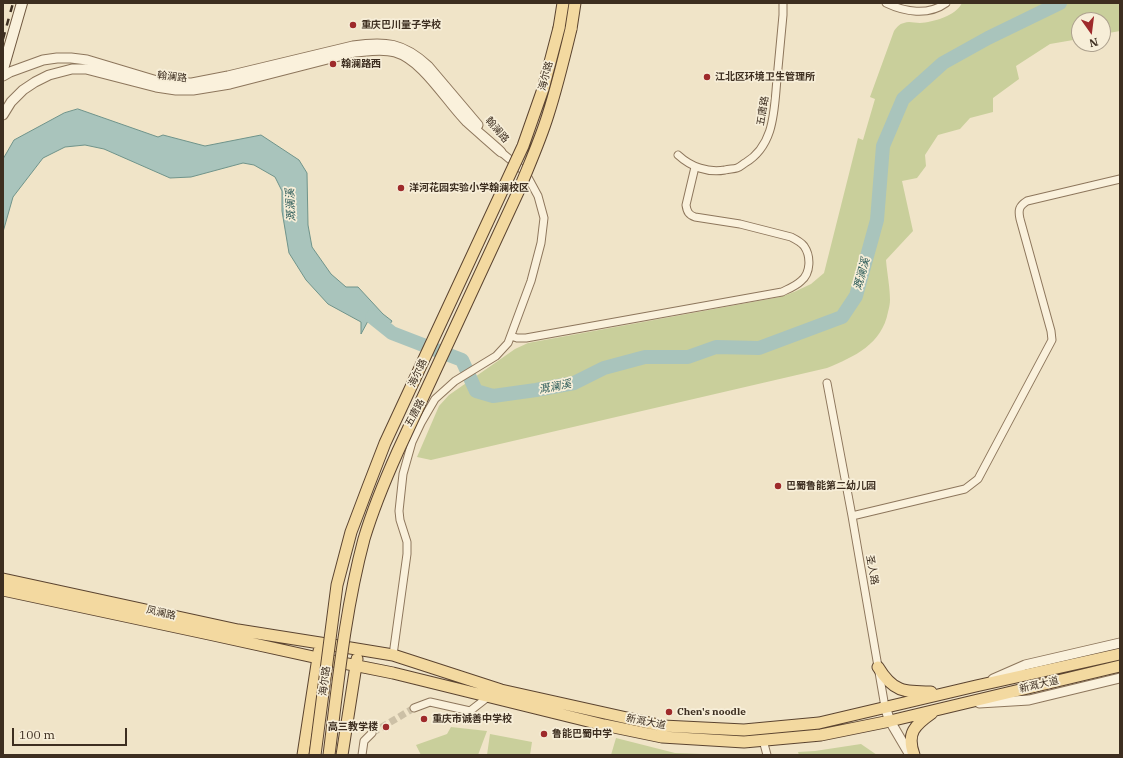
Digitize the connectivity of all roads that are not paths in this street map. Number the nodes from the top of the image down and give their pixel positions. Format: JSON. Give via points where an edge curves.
{"nodes":[{"id":1,"x":22,"y":3,"type":"edge"},
{"id":2,"x":563,"y":3,"type":"edge"},
{"id":3,"x":575,"y":3,"type":"edge"},
{"id":4,"x":783,"y":3,"type":"edge"},
{"id":5,"x":886,"y":3,"type":"edge"},
{"id":6,"x":946,"y":3,"type":"edge"},
{"id":7,"x":3,"y":69,"type":"edge"},
{"id":8,"x":3,"y":76,"type":"edge"},
{"id":9,"x":3,"y":115,"type":"edge"},
{"id":10,"x":502,"y":152,"type":"junction"},
{"id":11,"x":678,"y":155,"type":"dead end"},
{"id":12,"x":695,"y":167,"type":"junction"},
{"id":13,"x":1120,"y":179,"type":"edge"},
{"id":14,"x":511,"y":336,"type":"junction"},
{"id":15,"x":827,"y":383,"type":"dead end"},
{"id":16,"x":852,"y":516,"type":"junction"},
{"id":17,"x":3,"y":578,"type":"edge"},
{"id":18,"x":3,"y":590,"type":"edge"},
{"id":19,"x":320,"y":643,"type":"junction"},
{"id":20,"x":1120,"y":643,"type":"edge"},
{"id":21,"x":358,"y":650,"type":"junction"},
{"id":22,"x":1120,"y":654,"type":"edge"},
{"id":23,"x":393,"y":655,"type":"junction"},
{"id":24,"x":318,"y":658,"type":"junction"},
{"id":25,"x":356,"y":666,"type":"junction"},
{"id":26,"x":1120,"y":666,"type":"edge"},
{"id":27,"x":878,"y":667,"type":"junction"},
{"id":28,"x":1120,"y":678,"type":"edge"},
{"id":29,"x":976,"y":686,"type":"junction"},
{"id":30,"x":946,"y":693,"type":"junction"},
{"id":31,"x":488,"y":697,"type":"junction"},
{"id":32,"x":958,"y":705,"type":"junction"},
{"id":33,"x":885,"y":707,"type":"junction"},
{"id":34,"x":414,"y":708,"type":"tunnel mouth"},
{"id":35,"x":937,"y":710,"type":"junction"},
{"id":36,"x":890,"y":721,"type":"junction"},
{"id":37,"x":372,"y":733,"type":"tunnel mouth"},
{"id":38,"x":763,"y":740,"type":"junction"},
{"id":39,"x":303,"y":755,"type":"edge"},
{"id":40,"x":315,"y":755,"type":"edge"},
{"id":41,"x":329,"y":755,"type":"edge"},
{"id":42,"x":342,"y":755,"type":"edge"},
{"id":43,"x":362,"y":755,"type":"edge"},
{"id":44,"x":766,"y":755,"type":"edge"},
{"id":45,"x":910,"y":755,"type":"edge"},
{"id":46,"x":914,"y":755,"type":"edge"}],
"edges":[{"from":1,"to":7,"type":"main road"},
{"from":2,"to":40,"type":"main road","name":"海尔路","bridge":true,"via":[[543,89],[523,146],[385,443],[351,532],[337,585]]},
{"from":3,"to":41,"type":"main road","name":"海尔路","bridge":true,"via":[[555,92],[535,150],[516,197],[380,491],[369,524],[344,636]]},
{"from":4,"to":12,"type":"street","name":"五唐路","via":[[774,112],[771,130],[763,146],[753,158],[738,168],[705,170]]},
{"from":5,"to":6,"type":"street","via":[[913,12],[935,9]]},
{"from":8,"to":10,"type":"street","name":"翰澜路","via":[[44,60],[71,58],[87,60],[157,80],[192,83],[353,46],[396,46],[408,51],[428,66]]},
{"from":9,"to":10,"type":"street","name":"翰澜路","via":[[23,90],[49,75],[72,69],[86,69],[156,87],[193,90],[230,84],[355,52],[382,50],[394,52],[413,62],[466,121]]},
{"from":10,"to":14,"type":"street","name":"五唐路","via":[[525,172],[538,196],[544,218],[541,243],[531,281]]},
{"from":11,"to":12,"type":"street","name":"五唐路"},
{"from":12,"to":14,"type":"street","via":[[686,205],[690,215],[740,224],[798,240],[804,246],[810,263],[802,280],[782,292],[526,338]]},
{"from":13,"to":16,"type":"street","via":[[1027,201],[1021,205],[1020,219],[1052,340],[978,479],[964,489]]},
{"from":14,"to":23,"type":"street","name":"五唐路","via":[[496,356],[455,381],[435,399],[412,442],[403,474],[399,511],[407,542],[407,554]]},
{"from":15,"to":16,"type":"street","name":"圣人路"},
{"from":16,"to":27,"type":"street","name":"圣人路"},
{"from":17,"to":19,"type":"main road","name":"凤澜路","via":[[238,630]]},
{"from":18,"to":24,"type":"main road","name":"凤澜路"},
{"from":19,"to":21,"type":"main road","name":"新溉大道"},
{"from":19,"to":24,"type":"main road"},
{"from":20,"to":29,"type":"street","name":"新溉大道","via":[[1025,665]]},
{"from":21,"to":23,"type":"main road","name":"新溉大道"},
{"from":21,"to":25,"type":"main road"},
{"from":22,"to":29,"type":"main road","name":"新溉大道"},
{"from":23,"to":33,"type":"main road","name":"新溉大道","via":[[500,690],[663,726],[744,730],[819,723]]},
{"from":24,"to":25,"type":"main road","name":"新溉大道"},
{"from":24,"to":39,"type":"main road"},
{"from":25,"to":31,"type":"main road","name":"新溉大道","via":[[393,672]]},
{"from":25,"to":42,"type":"main road"},
{"from":26,"to":32,"type":"main road","name":"新溉大道"},
{"from":27,"to":30,"type":"main road","via":[[887,680],[900,690]]},
{"from":27,"to":33,"type":"street","name":"圣人路"},
{"from":28,"to":32,"type":"street","name":"新溉大道","via":[[1029,700]]},
{"from":29,"to":30,"type":"main road","name":"新溉大道"},
{"from":30,"to":33,"type":"main road","name":"新溉大道"},
{"from":31,"to":34,"type":"street","via":[[470,711],[430,702]]},
{"from":31,"to":38,"type":"main road","name":"新溉大道","via":[[604,726],[662,737],[744,742]]},
{"from":32,"to":35,"type":"main road","name":"新溉大道"},
{"from":33,"to":36,"type":"street","name":"圣人路"},
{"from":35,"to":36,"type":"main road","name":"新溉大道"},
{"from":35,"to":46,"type":"main road","via":[[918,725],[911,736]]},
{"from":36,"to":38,"type":"main road","name":"新溉大道","via":[[821,735]]},
{"from":36,"to":45,"type":"street","name":"圣人路"},
{"from":37,"to":43,"type":"street","via":[[364,741]]},
{"from":38,"to":44,"type":"street"}]}
